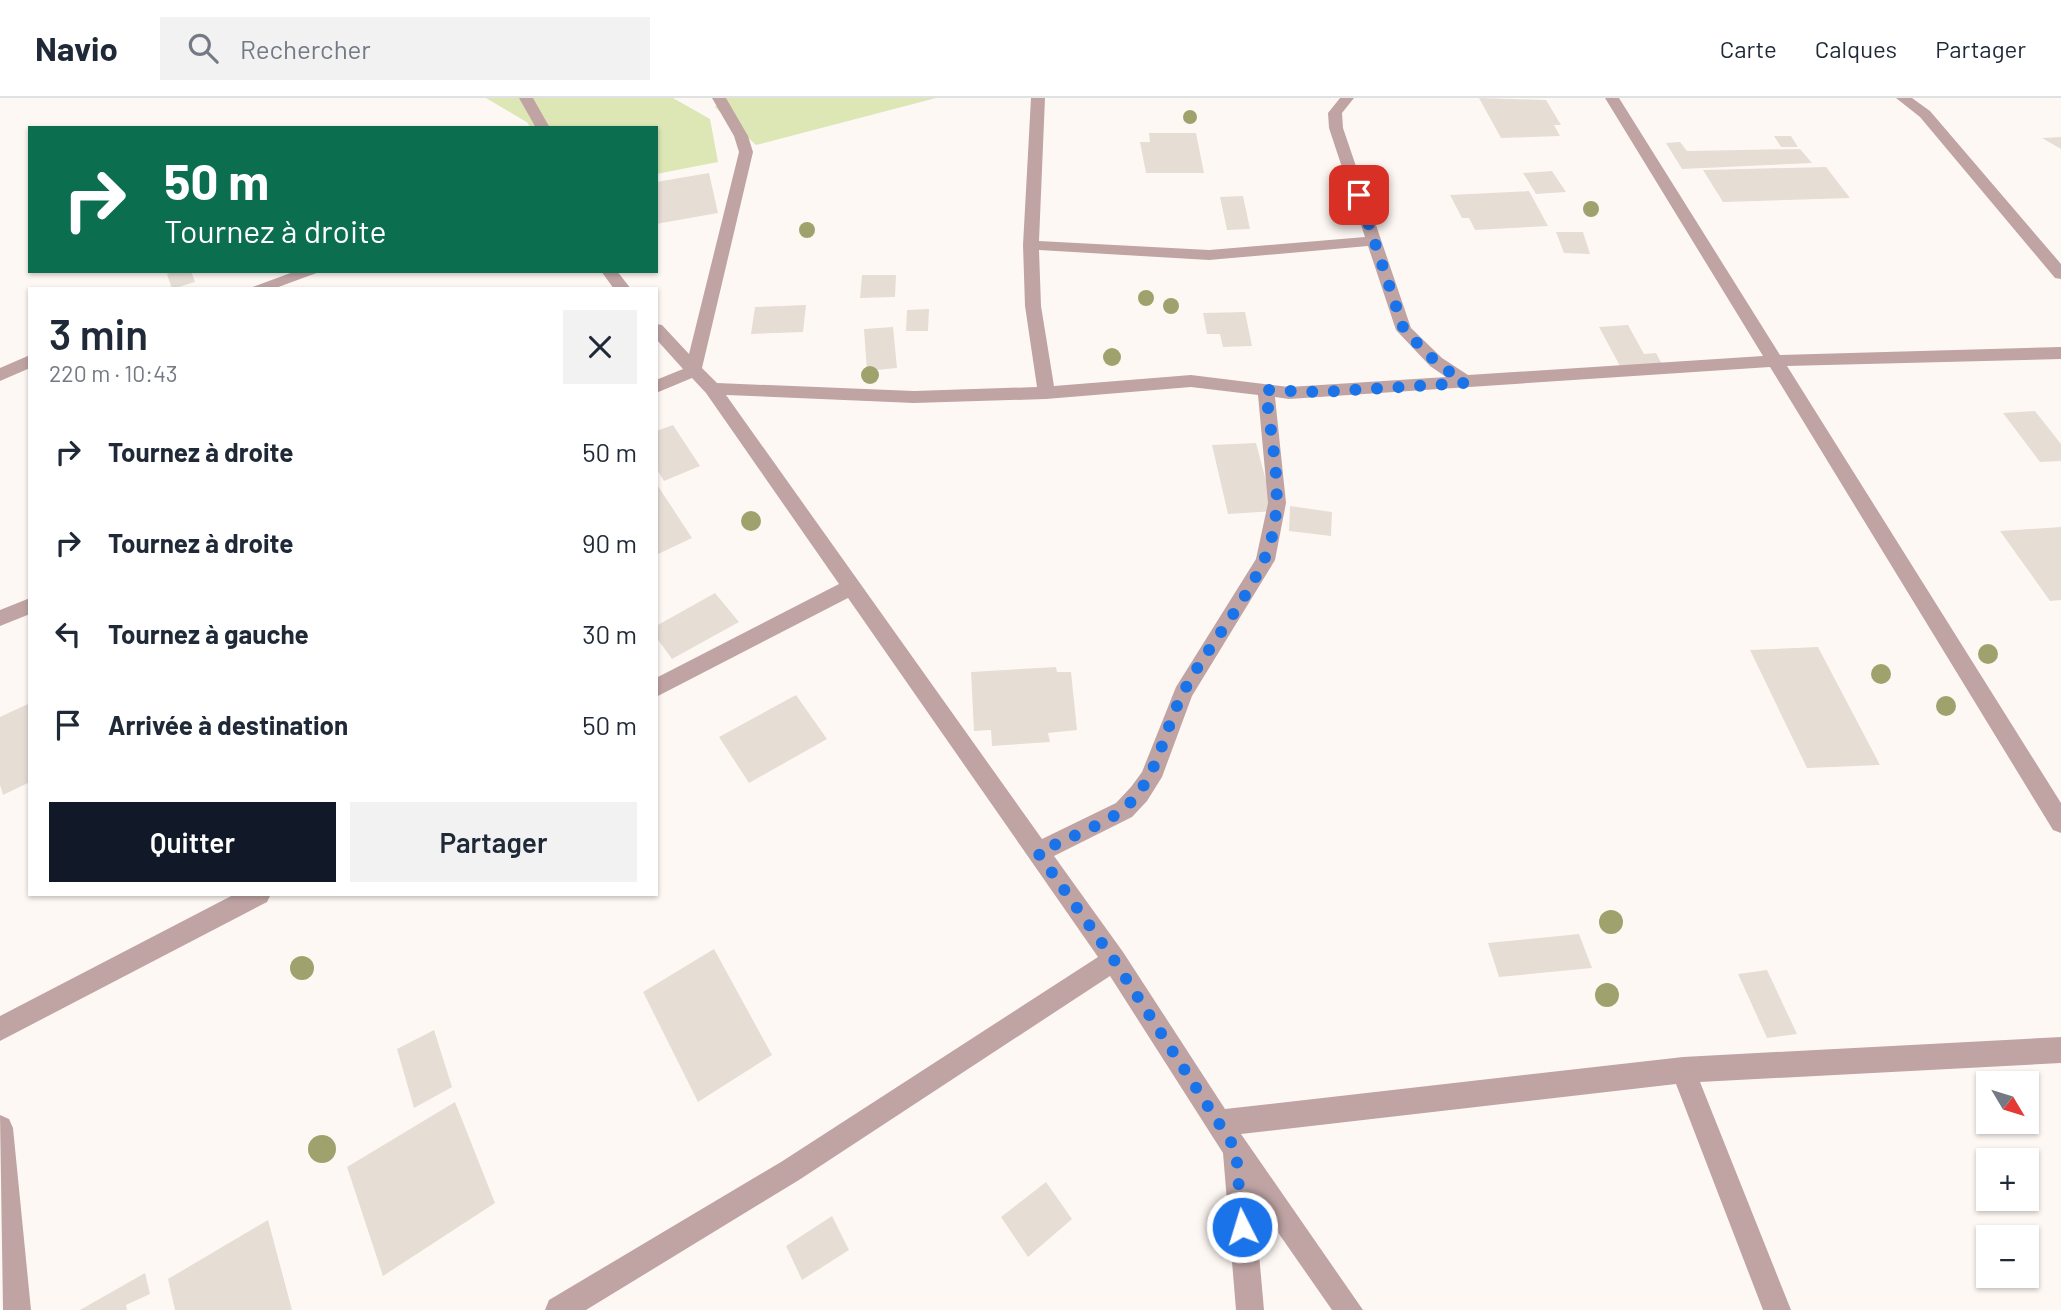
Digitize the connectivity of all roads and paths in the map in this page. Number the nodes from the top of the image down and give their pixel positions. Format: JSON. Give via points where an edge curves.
{"nodes":[{"id":1,"x":526,"y":98,"type":"edge"},
{"id":2,"x":719,"y":98,"type":"edge"},
{"id":3,"x":1038,"y":98,"type":"edge"},
{"id":4,"x":1347,"y":98,"type":"edge"},
{"id":5,"x":1612,"y":98,"type":"edge"},
{"id":6,"x":1903,"y":98,"type":"edge"},
{"id":7,"x":542,"y":126,"type":"edge"},
{"id":8,"x":1375,"y":241,"type":"junction"},
{"id":9,"x":1031,"y":245,"type":"junction"},
{"id":10,"x":308,"y":273,"type":"edge"},
{"id":11,"x":611,"y":273,"type":"edge"},
{"id":12,"x":2061,"y":274,"type":"edge"},
{"id":13,"x":262,"y":287,"type":"edge"},
{"id":14,"x":621,"y":287,"type":"edge"},
{"id":15,"x":658,"y":331,"type":"edge"},
{"id":16,"x":2061,"y":353,"type":"edge"},
{"id":17,"x":1776,"y":360,"type":"junction"},
{"id":18,"x":28,"y":362,"type":"edge"},
{"id":19,"x":693,"y":371,"type":"junction"},
{"id":20,"x":0,"y":375,"type":"edge"},
{"id":21,"x":1465,"y":383,"type":"junction"},
{"id":22,"x":658,"y":386,"type":"edge"},
{"id":23,"x":712,"y":389,"type":"junction"},
{"id":24,"x":1266,"y":390,"type":"junction"},
{"id":25,"x":1046,"y":393,"type":"junction"},
{"id":26,"x":849,"y":588,"type":"junction"},
{"id":27,"x":28,"y":607,"type":"edge"},
{"id":28,"x":0,"y":618,"type":"edge"},
{"id":29,"x":658,"y":687,"type":"edge"},
{"id":30,"x":2061,"y":823,"type":"edge"},
{"id":31,"x":1038,"y":853,"type":"junction"},
{"id":32,"x":255,"y":896,"type":"edge"},
{"id":33,"x":1114,"y":960,"type":"junction"},
{"id":34,"x":0,"y":1029,"type":"edge"},
{"id":35,"x":2061,"y":1050,"type":"edge"},
{"id":36,"x":1683,"y":1070,"type":"junction"},
{"id":37,"x":1219,"y":1123,"type":"junction"},
{"id":38,"x":0,"y":1128,"type":"edge"},
{"id":39,"x":1236,"y":1150,"type":"junction"},
{"id":40,"x":17,"y":1310,"type":"edge"},
{"id":41,"x":559,"y":1310,"type":"edge"},
{"id":42,"x":1250,"y":1310,"type":"edge"},
{"id":43,"x":1349,"y":1310,"type":"edge"},
{"id":44,"x":1777,"y":1310,"type":"edge"}],
"edges":[{"from":1,"to":7,"type":"street"},
{"from":2,"to":19,"type":"street","via":[[746,152]]},
{"from":3,"to":9,"type":"street"},
{"from":4,"to":8,"type":"street","via":[[1335,113],[1336,128]]},
{"from":5,"to":17,"type":"street"},
{"from":6,"to":12,"type":"street","via":[[1925,114]]},
{"from":8,"to":9,"type":"street","via":[[1209,255]]},
{"from":8,"to":21,"type":"street","via":[[1404,330]]},
{"from":9,"to":25,"type":"street","via":[[1033,306]]},
{"from":10,"to":13,"type":"street"},
{"from":11,"to":14,"type":"street"},
{"from":15,"to":19,"type":"street"},
{"from":16,"to":17,"type":"street"},
{"from":17,"to":21,"type":"street"},
{"from":17,"to":30,"type":"street"},
{"from":18,"to":20,"type":"street"},
{"from":19,"to":22,"type":"street"},
{"from":19,"to":23,"type":"street"},
{"from":21,"to":24,"type":"street","via":[[1320,392]]},
{"from":23,"to":25,"type":"street","via":[[914,397]]},
{"from":23,"to":26,"type":"street"},
{"from":24,"to":25,"type":"street","via":[[1191,381]]},
{"from":24,"to":31,"type":"street","via":[[1277,503],[1265,561],[1183,693],[1151,777],[1139,794],[1124,810]]},
{"from":26,"to":29,"type":"street"},
{"from":26,"to":31,"type":"street"},
{"from":27,"to":28,"type":"street"},
{"from":31,"to":33,"type":"street"},
{"from":32,"to":34,"type":"street"},
{"from":33,"to":37,"type":"street"},
{"from":33,"to":41,"type":"street","via":[[790,1171]]},
{"from":35,"to":36,"type":"street"},
{"from":36,"to":37,"type":"street"},
{"from":36,"to":44,"type":"street"},
{"from":37,"to":39,"type":"street"},
{"from":38,"to":40,"type":"street"},
{"from":39,"to":42,"type":"street"},
{"from":39,"to":43,"type":"street"}]}
